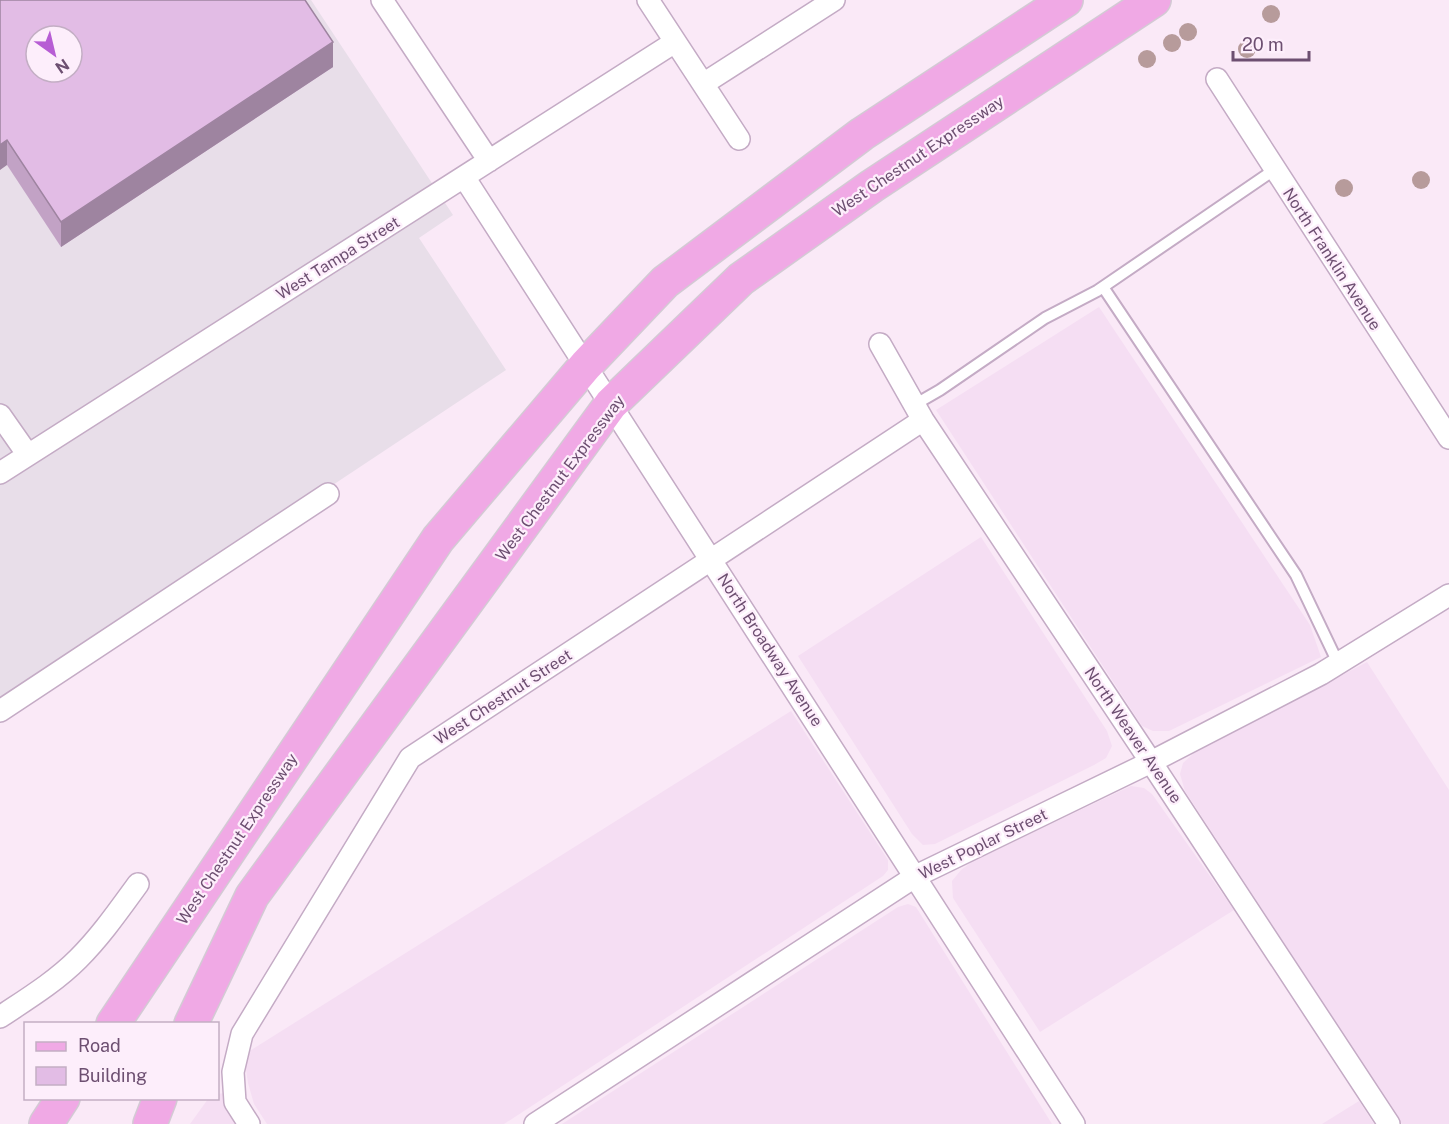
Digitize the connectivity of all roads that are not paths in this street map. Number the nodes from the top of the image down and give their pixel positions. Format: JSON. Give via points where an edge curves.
{"nodes":[{"id":1,"x":382,"y":0,"type":"edge"},
{"id":2,"x":648,"y":0,"type":"edge"},
{"id":3,"x":834,"y":0,"type":"edge"},
{"id":4,"x":1066,"y":0,"type":"edge"},
{"id":5,"x":1154,"y":0,"type":"edge"},
{"id":6,"x":675,"y":42,"type":"junction"},
{"id":7,"x":1217,"y":80,"type":"dead end"},
{"id":8,"x":703,"y":84,"type":"junction"},
{"id":9,"x":739,"y":139,"type":"dead end"},
{"id":10,"x":489,"y":161,"type":"junction"},
{"id":11,"x":1274,"y":170,"type":"junction"},
{"id":12,"x":464,"y":177,"type":"junction"},
{"id":13,"x":1103,"y":287,"type":"junction"},
{"id":14,"x":880,"y":344,"type":"dead end"},
{"id":15,"x":586,"y":365,"type":"junction"},
{"id":16,"x":612,"y":404,"type":"junction"},
{"id":17,"x":919,"y":412,"type":"junction"},
{"id":18,"x":0,"y":415,"type":"edge"},
{"id":19,"x":1449,"y":438,"type":"edge"},
{"id":20,"x":28,"y":455,"type":"junction"},
{"id":21,"x":0,"y":473,"type":"edge"},
{"id":22,"x":328,"y":494,"type":"dead end"},
{"id":23,"x":712,"y":560,"type":"junction"},
{"id":24,"x":1449,"y":595,"type":"edge"},
{"id":25,"x":1338,"y":663,"type":"junction"},
{"id":26,"x":0,"y":711,"type":"edge"},
{"id":27,"x":1151,"y":762,"type":"junction"},
{"id":28,"x":915,"y":876,"type":"junction"},
{"id":29,"x":138,"y":884,"type":"dead end"},
{"id":30,"x":0,"y":1017,"type":"edge"},
{"id":31,"x":114,"y":1022,"type":"edge"},
{"id":32,"x":191,"y":1022,"type":"edge"},
{"id":33,"x":62,"y":1100,"type":"edge"},
{"id":34,"x":159,"y":1100,"type":"edge"},
{"id":35,"x":46,"y":1124,"type":"edge"},
{"id":36,"x":150,"y":1124,"type":"edge"},
{"id":37,"x":249,"y":1124,"type":"edge"},
{"id":38,"x":535,"y":1124,"type":"edge"},
{"id":39,"x":1074,"y":1124,"type":"edge"},
{"id":40,"x":1389,"y":1124,"type":"edge"}],
"edges":[{"from":1,"to":10,"type":"street"},
{"from":2,"to":6,"type":"street"},
{"from":3,"to":8,"type":"street"},
{"from":4,"to":15,"type":"main road","name":"West Chestnut Expressway","via":[[862,134],[665,282]]},
{"from":5,"to":16,"type":"main road","name":"West Chestnut Expressway","via":[[872,186],[741,279]]},
{"from":6,"to":8,"type":"street"},
{"from":6,"to":10,"type":"street","name":"West Tampa Street"},
{"from":7,"to":11,"type":"street","name":"North Franklin Avenue"},
{"from":8,"to":9,"type":"street"},
{"from":10,"to":12,"type":"street","name":"West Tampa Street"},
{"from":11,"to":13,"type":"lane"},
{"from":11,"to":19,"type":"street","name":"North Franklin Avenue"},
{"from":12,"to":15,"type":"street","name":"North Broadway Avenue"},
{"from":12,"to":20,"type":"street","name":"West Tampa Street"},
{"from":13,"to":17,"type":"lane","via":[[1045,318],[940,390]]},
{"from":13,"to":25,"type":"lane","via":[[1296,575]]},
{"from":14,"to":17,"type":"street","name":"North Weaver Avenue"},
{"from":15,"to":16,"type":"street","name":"North Broadway Avenue"},
{"from":15,"to":31,"type":"main road","name":"West Chestnut Expressway","via":[[438,539]]},
{"from":16,"to":23,"type":"street","name":"North Broadway Avenue"},
{"from":16,"to":32,"type":"main road","name":"West Chestnut Expressway","via":[[252,896]]},
{"from":17,"to":23,"type":"street","name":"West Chestnut Street"},
{"from":17,"to":27,"type":"street","name":"North Weaver Avenue"},
{"from":18,"to":20,"type":"street"},
{"from":20,"to":21,"type":"street","name":"West Tampa Street"},
{"from":22,"to":26,"type":"street"},
{"from":23,"to":28,"type":"street","name":"North Broadway Avenue"},
{"from":23,"to":37,"type":"street","name":"West Chestnut Street","via":[[410,759],[242,1034],[233,1072],[235,1102]]},
{"from":24,"to":25,"type":"street","name":"West Poplar Street"},
{"from":25,"to":27,"type":"street","name":"West Poplar Street"},
{"from":27,"to":28,"type":"street","name":"West Poplar Street"},
{"from":27,"to":40,"type":"street","name":"North Weaver Avenue"},
{"from":28,"to":38,"type":"street","name":"West Poplar Street"},
{"from":28,"to":39,"type":"street","name":"North Broadway Avenue"},
{"from":29,"to":30,"type":"street","via":[[76,961]]},
{"from":33,"to":35,"type":"main road"},
{"from":34,"to":36,"type":"main road"}]}
